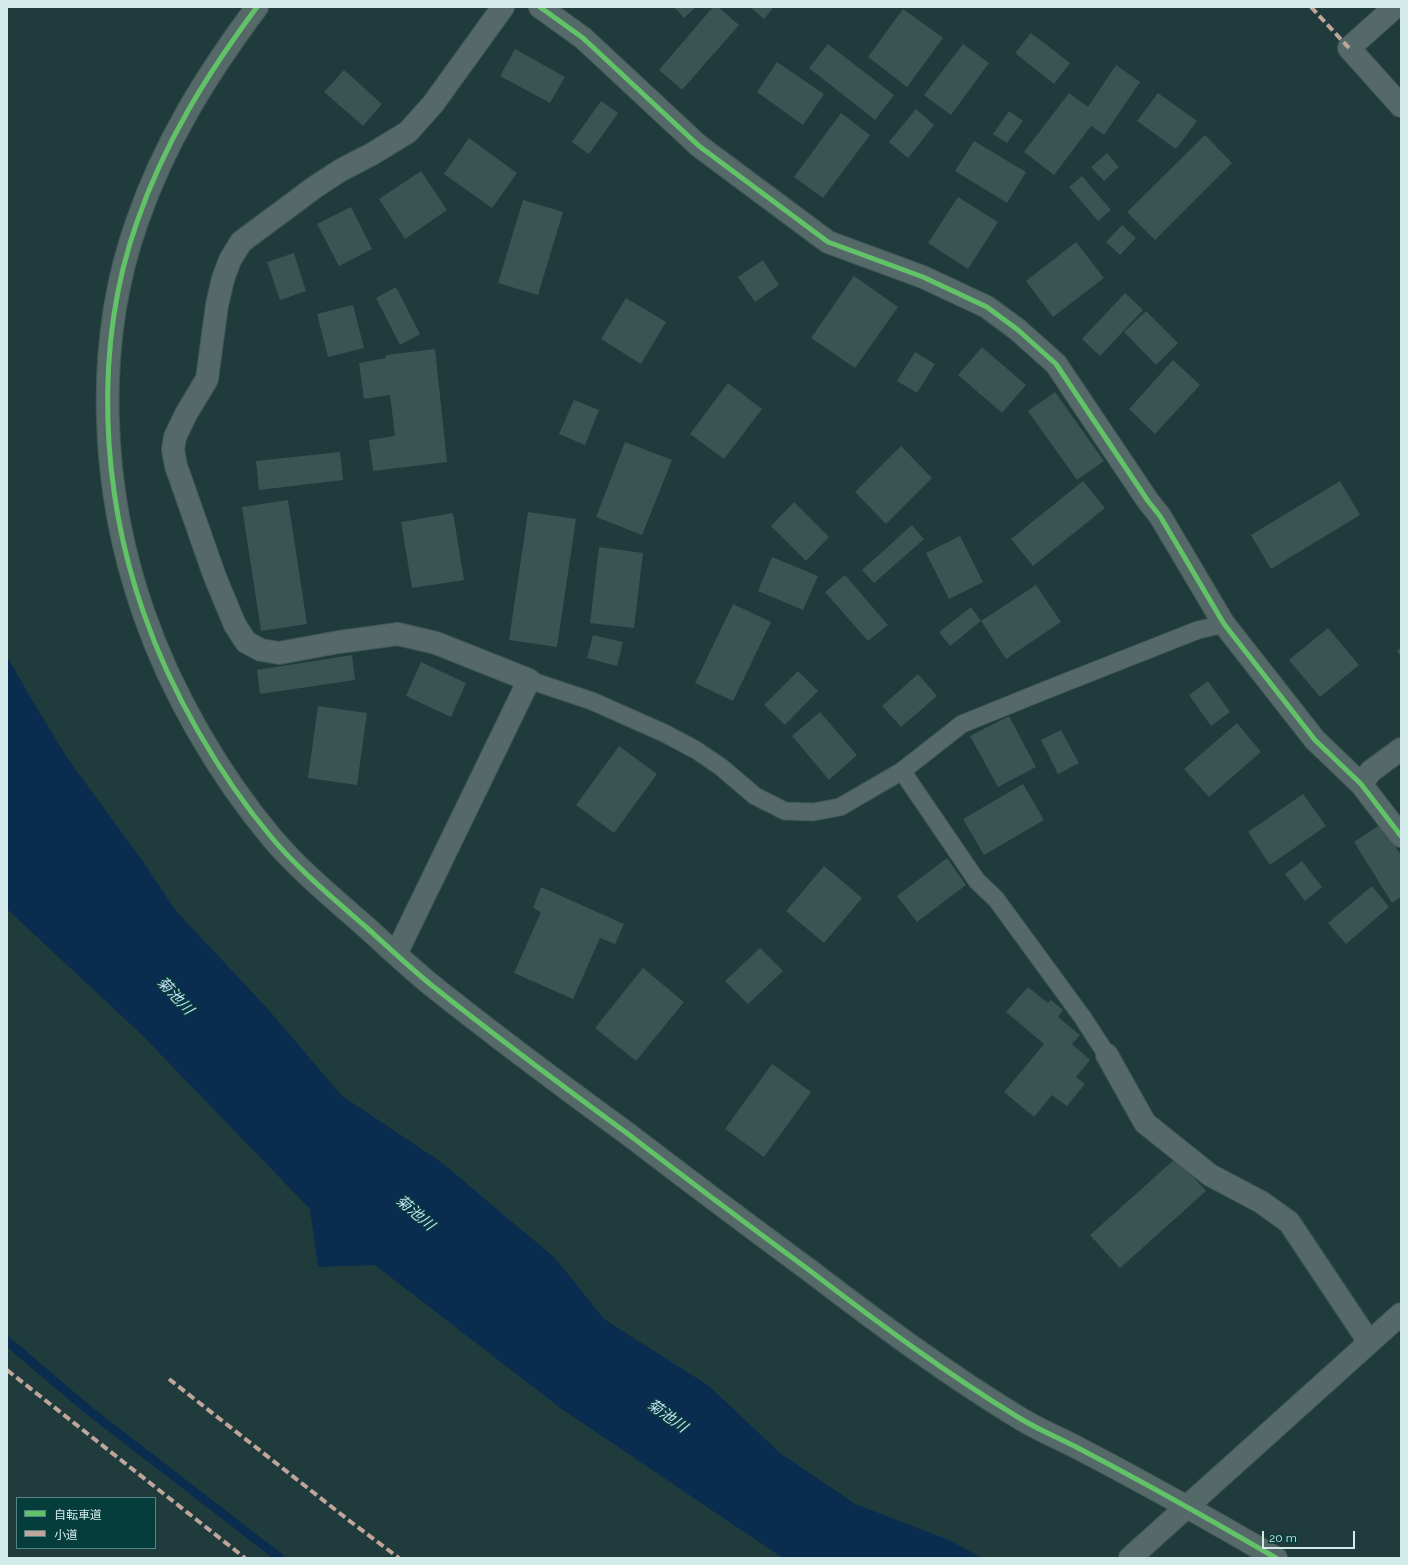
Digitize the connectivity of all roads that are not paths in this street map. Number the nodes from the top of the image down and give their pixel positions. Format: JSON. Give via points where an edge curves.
{"nodes":[{"id":1,"x":257,"y":7,"type":"edge"},
{"id":2,"x":503,"y":7,"type":"edge"},
{"id":3,"x":540,"y":7,"type":"edge"},
{"id":4,"x":1395,"y":7,"type":"edge"},
{"id":5,"x":1401,"y":106,"type":"edge"},
{"id":6,"x":1224,"y":624,"type":"junction"},
{"id":7,"x":529,"y":680,"type":"junction"},
{"id":8,"x":1401,"y":749,"type":"edge"},
{"id":9,"x":902,"y":771,"type":"junction"},
{"id":10,"x":1361,"y":784,"type":"junction"},
{"id":11,"x":1401,"y":836,"type":"edge"},
{"id":12,"x":396,"y":954,"type":"junction"},
{"id":13,"x":1107,"y":1055,"type":"joint"},
{"id":14,"x":1401,"y":1314,"type":"edge"},
{"id":15,"x":1369,"y":1342,"type":"junction"},
{"id":16,"x":1186,"y":1507,"type":"junction"},
{"id":17,"x":1130,"y":1558,"type":"edge"},
{"id":18,"x":1276,"y":1558,"type":"edge"}],
"edges":[{"from":1,"to":12,"type":"street","via":[[227,47],[193,100],[168,147],[135,226],[118,293],[109,359],[109,427],[115,494],[128,560],[145,618],[157,650],[181,699],[212,753],[275,842]]},
{"from":2,"to":7,"type":"street","via":[[433,104],[408,132],[315,187],[241,242],[230,260],[223,279],[207,379],[186,414],[175,437],[173,450],[176,466],[216,577],[235,626],[246,642],[261,650],[279,653],[398,634],[436,643]]},
{"from":3,"to":6,"type":"street","via":[[583,38],[699,146],[828,242],[922,277],[987,306],[1040,349],[1056,364],[1160,516]]},
{"from":4,"to":5,"type":"street","via":[[1349,48]]},
{"from":6,"to":9,"type":"lane","via":[[1198,630],[962,724]]},
{"from":6,"to":10,"type":"street","via":[[1315,740]]},
{"from":7,"to":9,"type":"lane","via":[[592,701],[664,733],[721,767],[755,796],[785,810],[813,812],[840,807]]},
{"from":7,"to":12,"type":"street"},
{"from":8,"to":10,"type":"street","via":[[1371,772]]},
{"from":9,"to":13,"type":"lane","via":[[977,881],[996,899]]},
{"from":10,"to":11,"type":"street"},
{"from":12,"to":16,"type":"street","via":[[505,1042],[853,1304],[941,1367],[1025,1421]]},
{"from":13,"to":15,"type":"street","via":[[1145,1123],[1210,1176],[1261,1202],[1289,1222]]},
{"from":14,"to":15,"type":"street"},
{"from":15,"to":16,"type":"street"},
{"from":16,"to":17,"type":"street"},
{"from":16,"to":18,"type":"street"}]}
